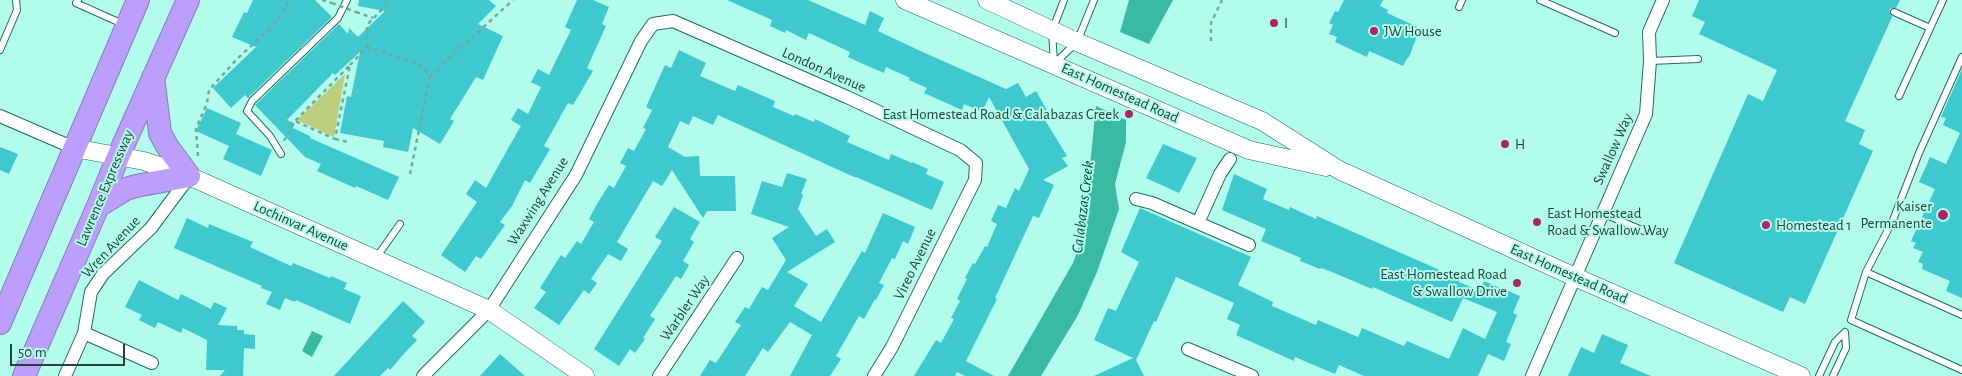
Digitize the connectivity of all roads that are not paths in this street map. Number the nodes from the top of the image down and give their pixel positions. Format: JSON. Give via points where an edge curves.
{"nodes":[{"id":1,"x":16,"y":0,"type":"edge"},
{"id":2,"x":78,"y":0,"type":"edge"},
{"id":3,"x":138,"y":0,"type":"edge"},
{"id":4,"x":188,"y":0,"type":"edge"},
{"id":5,"x":347,"y":0,"type":"edge"},
{"id":6,"x":905,"y":0,"type":"edge"},
{"id":7,"x":987,"y":0,"type":"edge"},
{"id":8,"x":1064,"y":0,"type":"edge"},
{"id":9,"x":1094,"y":0,"type":"edge"},
{"id":10,"x":1540,"y":0,"type":"edge"},
{"id":11,"x":1663,"y":0,"type":"edge"},
{"id":12,"x":1943,"y":0,"type":"edge"},
{"id":13,"x":1894,"y":12,"type":"dead end"},
{"id":14,"x":653,"y":24,"type":"joint"},
{"id":15,"x":126,"y":25,"type":"junction"},
{"id":16,"x":1930,"y":28,"type":"junction"},
{"id":17,"x":1052,"y":31,"type":"junction"},
{"id":18,"x":1616,"y":32,"type":"dead end"},
{"id":19,"x":1077,"y":42,"type":"junction"},
{"id":20,"x":0,"y":50,"type":"edge"},
{"id":21,"x":1962,"y":57,"type":"edge"},
{"id":22,"x":1698,"y":59,"type":"dead end"},
{"id":23,"x":1650,"y":61,"type":"junction"},
{"id":24,"x":1054,"y":64,"type":"junction"},
{"id":25,"x":153,"y":77,"type":"junction"},
{"id":26,"x":1899,"y":96,"type":"dead end"},
{"id":27,"x":0,"y":116,"type":"edge"},
{"id":28,"x":74,"y":148,"type":"junction"},
{"id":29,"x":280,"y":152,"type":"road end"},
{"id":30,"x":118,"y":157,"type":"junction"},
{"id":31,"x":1230,"y":158,"type":"dead end"},
{"id":32,"x":976,"y":163,"type":"joint"},
{"id":33,"x":194,"y":170,"type":"junction"},
{"id":34,"x":1339,"y":170,"type":"junction"},
{"id":35,"x":1136,"y":199,"type":"dead end"},
{"id":36,"x":98,"y":206,"type":"junction"},
{"id":37,"x":1602,"y":213,"type":"junction"},
{"id":38,"x":1198,"y":223,"type":"junction"},
{"id":39,"x":400,"y":224,"type":"dead end"},
{"id":40,"x":1644,"y":231,"type":"dead end"},
{"id":41,"x":1248,"y":245,"type":"dead end"},
{"id":42,"x":737,"y":258,"type":"dead end"},
{"id":43,"x":375,"y":260,"type":"junction"},
{"id":44,"x":1866,"y":272,"type":"junction"},
{"id":45,"x":1575,"y":277,"type":"junction"},
{"id":46,"x":488,"y":310,"type":"junction"},
{"id":47,"x":1962,"y":315,"type":"edge"},
{"id":48,"x":1851,"y":320,"type":"junction"},
{"id":49,"x":0,"y":323,"type":"edge"},
{"id":50,"x":1845,"y":332,"type":"junction"},
{"id":51,"x":84,"y":333,"type":"junction"},
{"id":52,"x":1188,"y":349,"type":"dead end"},
{"id":53,"x":152,"y":363,"type":"dead end"},
{"id":54,"x":1962,"y":370,"type":"edge"},
{"id":55,"x":24,"y":376,"type":"edge"},
{"id":56,"x":65,"y":376,"type":"edge"},
{"id":57,"x":423,"y":376,"type":"edge"},
{"id":58,"x":586,"y":376,"type":"edge"},
{"id":59,"x":659,"y":376,"type":"edge"},
{"id":60,"x":874,"y":376,"type":"edge"},
{"id":61,"x":1252,"y":376,"type":"edge"},
{"id":62,"x":1532,"y":376,"type":"edge"},
{"id":63,"x":1801,"y":376,"type":"edge"},
{"id":64,"x":1819,"y":376,"type":"edge"},
{"id":65,"x":1833,"y":376,"type":"edge"}],
"edges":[{"from":1,"to":20,"type":"lane","via":[[17,10]]},
{"from":2,"to":15,"type":"lane","via":[[76,3]]},
{"from":3,"to":15,"type":"highway"},
{"from":4,"to":25,"type":"highway","name":"Lawrence Expressway"},
{"from":5,"to":29,"type":"lane","via":[[338,18],[252,102],[247,111]]},
{"from":6,"to":24,"type":"main road","name":"East Homestead Road"},
{"from":7,"to":17,"type":"main road","name":"East Homestead Road"},
{"from":8,"to":17,"type":"lane"},
{"from":9,"to":19,"type":"lane"},
{"from":10,"to":18,"type":"lane"},
{"from":11,"to":23,"type":"street","name":"Swallow Way","via":[[1649,32]]},
{"from":12,"to":16,"type":"lane"},
{"from":13,"to":16,"type":"lane"},
{"from":14,"to":32,"type":"street","name":"London Avenue","via":[[673,22],[847,97],[960,150]]},
{"from":14,"to":46,"type":"street","name":"Waxwing Avenue","via":[[641,40],[576,175]]},
{"from":15,"to":28,"type":"highway"},
{"from":16,"to":26,"type":"lane"},
{"from":17,"to":19,"type":"main road","name":"East Homestead Road"},
{"from":17,"to":24,"type":"lane"},
{"from":19,"to":24,"type":"lane"},
{"from":19,"to":34,"type":"main road","name":"East Homestead Road","via":[[1262,121]]},
{"from":21,"to":44,"type":"lane","via":[[1893,220]]},
{"from":22,"to":23,"type":"lane"},
{"from":23,"to":37,"type":"street","name":"Swallow Way","via":[[1646,114]]},
{"from":24,"to":34,"type":"main road","name":"East Homestead Road","via":[[1249,150]]},
{"from":25,"to":30,"type":"highway","name":"Lawrence Expressway"},
{"from":25,"to":33,"type":"highway","via":[[160,133],[166,146]]},
{"from":27,"to":28,"type":"street","name":"Lochinvar Avenue"},
{"from":28,"to":30,"type":"main road","name":"Lochinvar Avenue"},
{"from":28,"to":49,"type":"highway"},
{"from":30,"to":33,"type":"main road","name":"Lochinvar Avenue"},
{"from":30,"to":36,"type":"highway","name":"Lawrence Expressway"},
{"from":31,"to":38,"type":"street"},
{"from":32,"to":60,"type":"street","name":"Vireo Avenue","via":[[975,180],[892,347]]},
{"from":33,"to":36,"type":"highway","via":[[136,186]]},
{"from":33,"to":43,"type":"main road","name":"Lochinvar Avenue"},
{"from":33,"to":51,"type":"street","name":"Wren Avenue","via":[[151,228],[103,274],[91,292]]},
{"from":34,"to":45,"type":"main road","name":"East Homestead Road"},
{"from":35,"to":38,"type":"street"},
{"from":36,"to":55,"type":"highway","name":"Lawrence Expressway"},
{"from":37,"to":40,"type":"lane"},
{"from":37,"to":45,"type":"street","name":"Swallow Way"},
{"from":38,"to":41,"type":"street"},
{"from":39,"to":43,"type":"lane"},
{"from":42,"to":59,"type":"street","name":"Warbler Way"},
{"from":43,"to":46,"type":"main road","name":"Lochinvar Avenue"},
{"from":44,"to":47,"type":"lane"},
{"from":44,"to":48,"type":"lane"},
{"from":45,"to":62,"type":"street","name":"Swallow Way"},
{"from":45,"to":63,"type":"main road","name":"East Homestead Road"},
{"from":46,"to":57,"type":"street","name":"Waxwing Avenue"},
{"from":46,"to":58,"type":"main road","name":"Lochinvar Avenue"},
{"from":48,"to":50,"type":"lane"},
{"from":48,"to":54,"type":"lane"},
{"from":50,"to":64,"type":"lane","via":[[1834,342]]},
{"from":50,"to":65,"type":"lane","via":[[1846,348]]},
{"from":51,"to":53,"type":"street"},
{"from":51,"to":56,"type":"street","name":"Wren Avenue"},
{"from":52,"to":61,"type":"street"}]}
